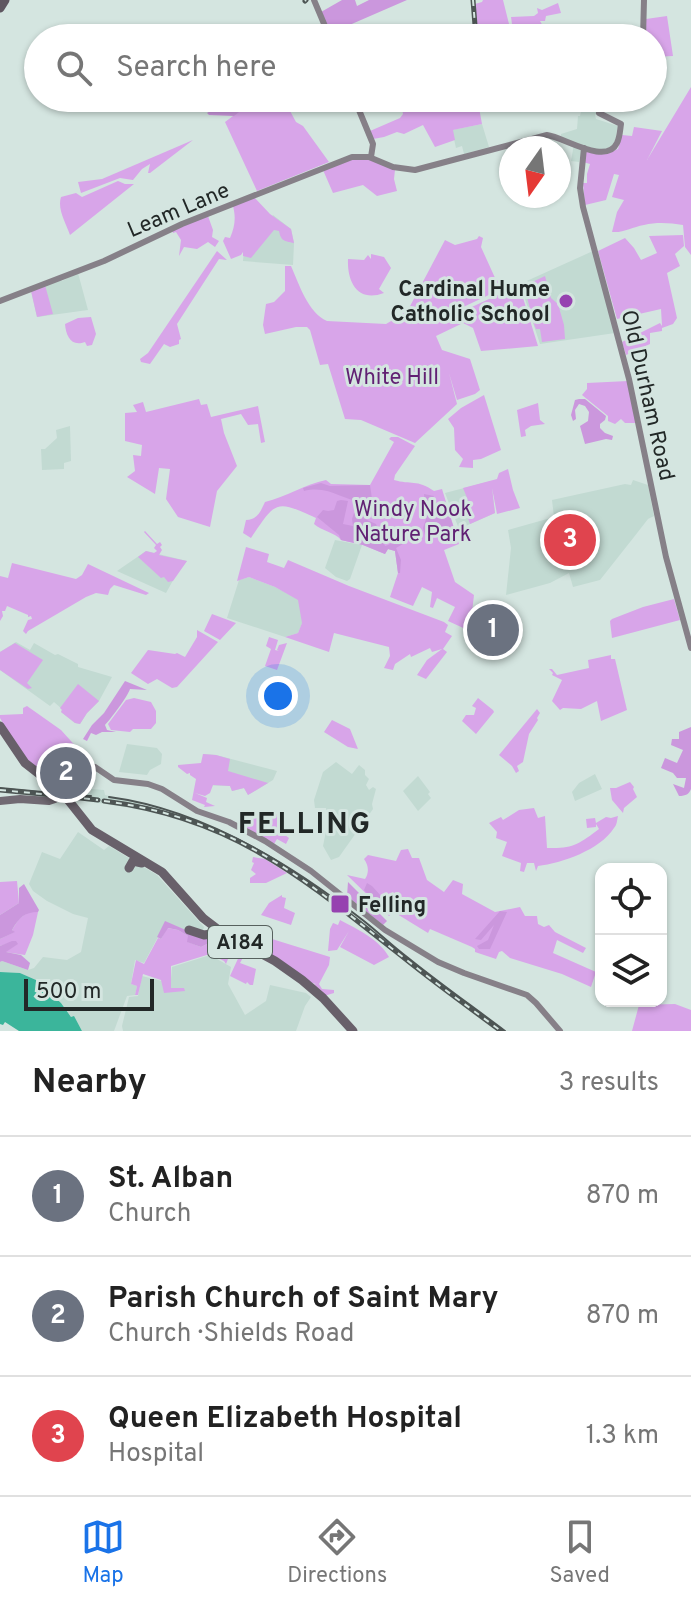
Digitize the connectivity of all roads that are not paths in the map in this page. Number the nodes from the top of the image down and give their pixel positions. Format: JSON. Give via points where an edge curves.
{"nodes":[{"id":1,"x":314,"y":0,"type":"edge"},
{"id":2,"x":644,"y":0,"type":"edge"},
{"id":3,"x":324,"y":24,"type":"edge"},
{"id":4,"x":643,"y":24,"type":"edge"},
{"id":5,"x":360,"y":112,"type":"edge"},
{"id":6,"x":600,"y":112,"type":"edge"},
{"id":7,"x":584,"y":148,"type":"junction"},
{"id":8,"x":371,"y":157,"type":"junction"},
{"id":9,"x":0,"y":301,"type":"edge"},
{"id":10,"x":691,"y":648,"type":"edge"},
{"id":11,"x":0,"y":729,"type":"edge"},
{"id":12,"x":62,"y":794,"type":"junction"},
{"id":13,"x":0,"y":801,"type":"edge"},
{"id":14,"x":146,"y":864,"type":"junction"},
{"id":15,"x":129,"y":868,"type":"dead end"},
{"id":16,"x":163,"y":874,"type":"junction"},
{"id":17,"x":183,"y":886,"type":"dead end"},
{"id":18,"x":189,"y":930,"type":"dead end"},
{"id":19,"x":212,"y":930,"type":"junction"},
{"id":20,"x":350,"y":1031,"type":"edge"},
{"id":21,"x":560,"y":1031,"type":"edge"}],
"edges":[{"from":1,"to":3,"type":"main road"},
{"from":2,"to":4,"type":"main road"},
{"from":5,"to":8,"type":"main road","via":[[372,142]]},
{"from":6,"to":7,"type":"main road","via":[[621,124],[618,141],[603,152]]},
{"from":7,"to":8,"type":"main road","via":[[544,135],[415,170]]},
{"from":7,"to":10,"type":"main road","name":"Old Durham Road","via":[[583,207]]},
{"from":8,"to":9,"type":"main road","name":"Leam Lane","via":[[344,160]]},
{"from":11,"to":12,"type":"highway","number":"A184","via":[[20,758]]},
{"from":11,"to":12,"type":"highway","number":"A184","via":[[20,762]]},
{"from":12,"to":13,"type":"main road","via":[[45,802]]},
{"from":12,"to":14,"type":"highway","number":"A184","via":[[84,827]]},
{"from":12,"to":16,"type":"highway","number":"A184","via":[[95,832]]},
{"from":12,"to":21,"type":"main road","via":[[94,766],[114,780],[162,789],[265,841],[385,930],[438,962],[527,995]]},
{"from":14,"to":15,"type":"highway","via":[[134,861]]},
{"from":14,"to":16,"type":"highway","number":"A184"},
{"from":16,"to":19,"type":"highway","number":"A184"},
{"from":16,"to":19,"type":"highway","number":"A184"},
{"from":17,"to":19,"type":"highway"},
{"from":18,"to":19,"type":"highway","via":[[202,935]]},
{"from":19,"to":20,"type":"highway","number":"A184","via":[[302,980]]}]}
